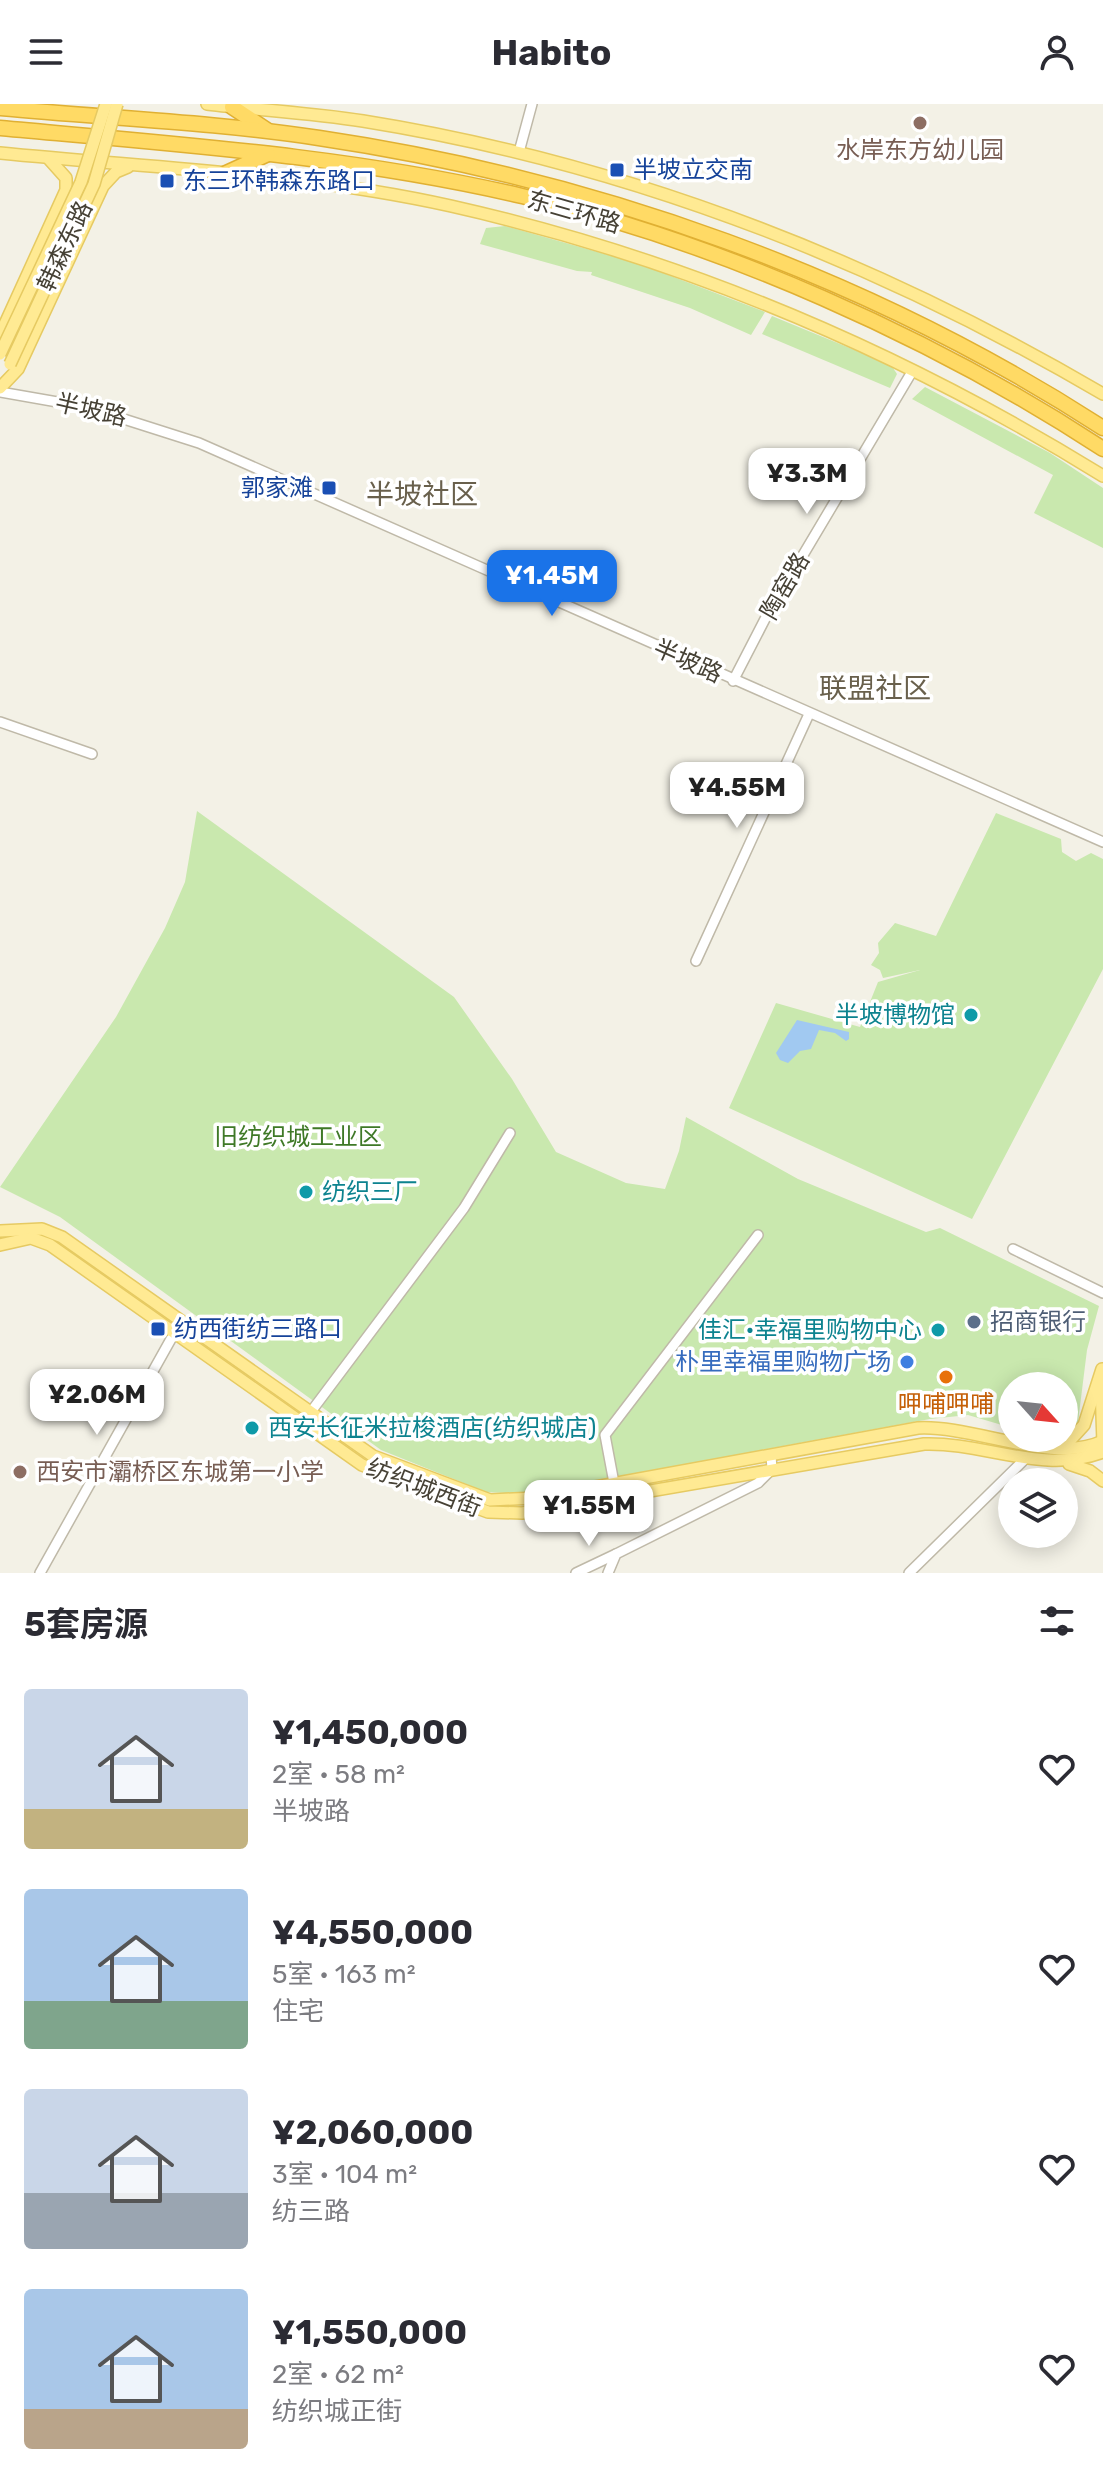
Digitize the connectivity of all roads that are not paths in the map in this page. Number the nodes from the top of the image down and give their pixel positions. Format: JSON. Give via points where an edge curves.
{"nodes":[{"id":1,"x":106,"y":104,"type":"edge"},
{"id":2,"x":117,"y":104,"type":"edge"},
{"id":3,"x":207,"y":104,"type":"edge"},
{"id":4,"x":532,"y":104,"type":"edge"},
{"id":5,"x":232,"y":107,"type":"junction"},
{"id":6,"x":0,"y":108,"type":"edge"},
{"id":7,"x":0,"y":128,"type":"edge"},
{"id":8,"x":267,"y":131,"type":"junction"},
{"id":9,"x":519,"y":152,"type":"junction"},
{"id":10,"x":0,"y":153,"type":"edge"},
{"id":11,"x":268,"y":154,"type":"junction"},
{"id":12,"x":45,"y":157,"type":"junction"},
{"id":13,"x":132,"y":165,"type":"junction"},
{"id":14,"x":224,"y":174,"type":"junction"},
{"id":15,"x":0,"y":335,"type":"edge"},
{"id":16,"x":945,"y":336,"type":"junction"},
{"id":17,"x":0,"y":354,"type":"edge"},
{"id":18,"x":913,"y":370,"type":"junction"},
{"id":19,"x":0,"y":388,"type":"edge"},
{"id":20,"x":1103,"y":394,"type":"edge"},
{"id":21,"x":1051,"y":415,"type":"junction"},
{"id":22,"x":1103,"y":416,"type":"edge"},
{"id":23,"x":1103,"y":428,"type":"edge"},
{"id":24,"x":1103,"y":449,"type":"edge"},
{"id":25,"x":1103,"y":459,"type":"edge"},
{"id":26,"x":1103,"y":476,"type":"edge"},
{"id":27,"x":733,"y":681,"type":"junction"},
{"id":28,"x":809,"y":714,"type":"junction"},
{"id":29,"x":0,"y":722,"type":"edge"},
{"id":30,"x":92,"y":754,"type":"dead end"},
{"id":31,"x":1103,"y":842,"type":"edge"},
{"id":32,"x":696,"y":961,"type":"dead end"},
{"id":33,"x":510,"y":1133,"type":"dead end"},
{"id":34,"x":0,"y":1231,"type":"edge"},
{"id":35,"x":758,"y":1235,"type":"dead end"},
{"id":36,"x":0,"y":1245,"type":"edge"},
{"id":37,"x":1013,"y":1249,"type":"dead end"},
{"id":38,"x":1103,"y":1293,"type":"edge"},
{"id":39,"x":187,"y":1324,"type":"junction"},
{"id":40,"x":179,"y":1335,"type":"junction"},
{"id":41,"x":1102,"y":1367,"type":"edge"},
{"id":42,"x":310,"y":1413,"type":"junction"},
{"id":43,"x":1078,"y":1432,"type":"edge"},
{"id":44,"x":998,"y":1437,"type":"edge"},
{"id":45,"x":1103,"y":1442,"type":"edge"},
{"id":46,"x":1078,"y":1449,"type":"edge"},
{"id":47,"x":1103,"y":1452,"type":"edge"},
{"id":48,"x":1025,"y":1459,"type":"junction"},
{"id":49,"x":1053,"y":1461,"type":"junction"},
{"id":50,"x":772,"y":1462,"type":"junction"},
{"id":51,"x":1103,"y":1481,"type":"edge"},
{"id":52,"x":614,"y":1483,"type":"junction"},
{"id":53,"x":616,"y":1554,"type":"junction"},
{"id":54,"x":40,"y":1573,"type":"edge"},
{"id":55,"x":576,"y":1573,"type":"edge"},
{"id":56,"x":608,"y":1573,"type":"edge"},
{"id":57,"x":909,"y":1573,"type":"edge"}],
"edges":[{"from":1,"to":17,"type":"main road","name":"韩森东路","bridge":true,"via":[[81,182]]},
{"from":2,"to":19,"type":"main road","name":"韩森东路","bridge":true,"via":[[94,184]]},
{"from":3,"to":5,"type":"main road"},
{"from":4,"to":9,"type":"street"},
{"from":5,"to":8,"type":"highway"},
{"from":5,"to":9,"type":"main road","via":[[362,121]]},
{"from":6,"to":8,"type":"highway","name":"东三环路"},
{"from":7,"to":11,"type":"highway","name":"东三环路"},
{"from":8,"to":16,"type":"highway","name":"东三环路","via":[[463,165],[598,199],[781,263]]},
{"from":9,"to":20,"type":"main road","via":[[614,178],[783,236],[979,326]]},
{"from":10,"to":12,"type":"main road"},
{"from":11,"to":14,"type":"highway"},
{"from":11,"to":21,"type":"highway","name":"东三环路","via":[[473,186],[624,226],[835,305]]},
{"from":12,"to":13,"type":"main road"},
{"from":12,"to":15,"type":"main road","via":[[61,170],[66,190]]},
{"from":13,"to":14,"type":"main road"},
{"from":13,"to":19,"type":"main road","via":[[103,186],[18,369]]},
{"from":14,"to":18,"type":"main road","via":[[451,206],[573,238],[724,288]]},
{"from":16,"to":22,"type":"highway","via":[[979,347]]},
{"from":16,"to":23,"type":"highway","name":"东三环路"},
{"from":18,"to":26,"type":"main road","via":[[1033,432]]},
{"from":18,"to":27,"type":"street","name":"陶窑路"},
{"from":19,"to":27,"type":"street","name":"半坡路","via":[[86,407],[199,443]]},
{"from":21,"to":24,"type":"highway","name":"东三环路"},
{"from":21,"to":25,"type":"highway"},
{"from":27,"to":28,"type":"street","name":"半坡路"},
{"from":28,"to":31,"type":"street","name":"半坡路"},
{"from":28,"to":32,"type":"street"},
{"from":29,"to":30,"type":"street"},
{"from":33,"to":42,"type":"street","via":[[464,1208]]},
{"from":34,"to":39,"type":"main road","name":"纺织城西街","via":[[23,1227],[53,1232]]},
{"from":35,"to":52,"type":"street","via":[[605,1435]]},
{"from":36,"to":40,"type":"main road","name":"纺织城西街","via":[[31,1238],[50,1245]]},
{"from":37,"to":38,"type":"street"},
{"from":39,"to":40,"type":"street"},
{"from":39,"to":42,"type":"main road","name":"纺织城西街"},
{"from":40,"to":50,"type":"main road","name":"纺织城西街","via":[[362,1465],[496,1514]]},
{"from":40,"to":54,"type":"street","via":[[171,1339]]},
{"from":41,"to":43,"type":"main road"},
{"from":41,"to":45,"type":"main road"},
{"from":42,"to":52,"type":"main road","name":"纺织城西街","via":[[373,1456],[490,1500],[522,1500]]},
{"from":44,"to":50,"type":"main road","name":"纺织城西街","via":[[936,1427]]},
{"from":45,"to":46,"type":"main road","name":"纺织城西街"},
{"from":47,"to":49,"type":"main road","name":"纺织城西街"},
{"from":48,"to":49,"type":"main road","name":"纺织城西街"},
{"from":48,"to":50,"type":"main road","name":"纺织城西街","via":[[934,1443]]},
{"from":48,"to":57,"type":"street"},
{"from":49,"to":51,"type":"main road","via":[[1082,1467]]},
{"from":50,"to":52,"type":"main road","name":"纺织城西街"},
{"from":50,"to":53,"type":"street","via":[[758,1483]]},
{"from":53,"to":55,"type":"street"},
{"from":53,"to":56,"type":"street"}]}
